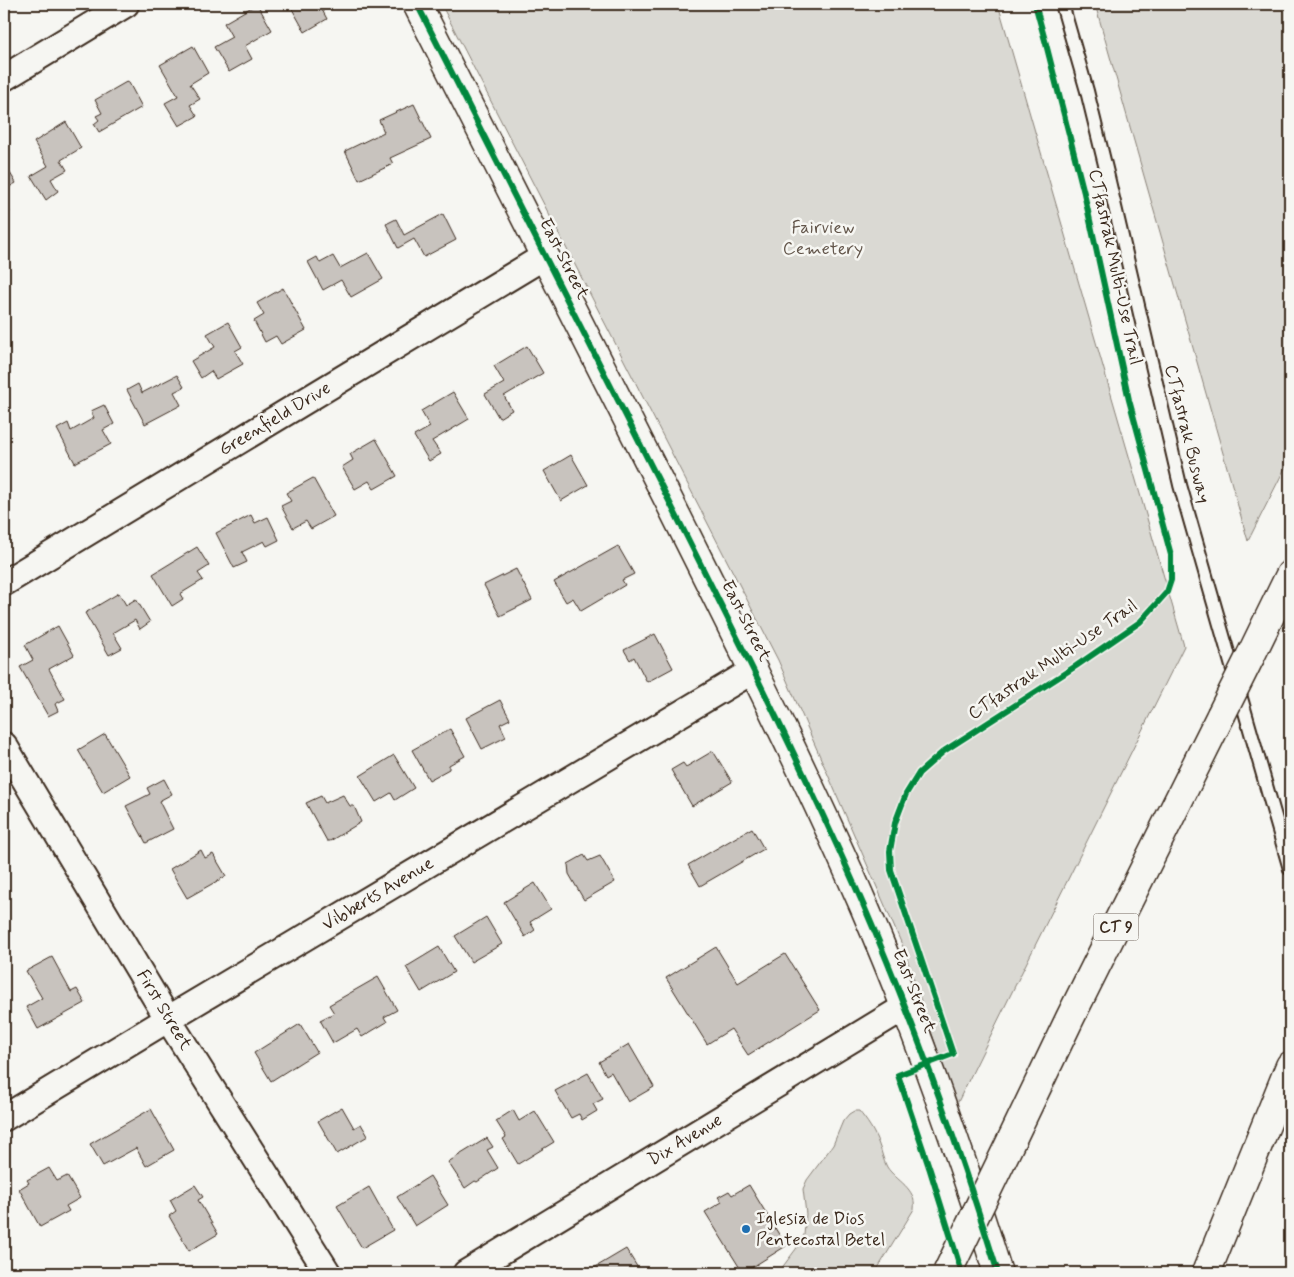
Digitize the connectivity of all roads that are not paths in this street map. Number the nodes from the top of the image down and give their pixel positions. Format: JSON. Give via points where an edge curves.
{"nodes":[{"id":1,"x":126,"y":4,"type":"edge"},
{"id":2,"x":417,"y":4,"type":"edge"},
{"id":3,"x":1062,"y":4,"type":"edge"},
{"id":4,"x":4,"y":78,"type":"edge"},
{"id":5,"x":545,"y":256,"type":"junction"},
{"id":6,"x":1290,"y":575,"type":"edge"},
{"id":7,"x":4,"y":584,"type":"edge"},
{"id":8,"x":754,"y":670,"type":"junction"},
{"id":9,"x":4,"y":745,"type":"edge"},
{"id":10,"x":1290,"y":869,"type":"edge"},
{"id":11,"x":905,"y":1007,"type":"junction"},
{"id":12,"x":168,"y":1019,"type":"junction"},
{"id":13,"x":1290,"y":1066,"type":"edge"},
{"id":14,"x":4,"y":1118,"type":"edge"},
{"id":15,"x":328,"y":1273,"type":"edge"},
{"id":16,"x":466,"y":1273,"type":"edge"},
{"id":17,"x":947,"y":1273,"type":"edge"},
{"id":18,"x":998,"y":1273,"type":"edge"},
{"id":19,"x":1206,"y":1273,"type":"edge"}],
"edges":[{"from":1,"to":4,"type":"street"},
{"from":2,"to":5,"type":"main road","name":"East Street"},
{"from":3,"to":10,"type":"lane","name":"CTfastrak Busway","via":[[1111,187],[1180,486]]},
{"from":5,"to":7,"type":"street","name":"Greenfield Drive"},
{"from":5,"to":8,"type":"main road","name":"East Street"},
{"from":6,"to":17,"type":"main road","number":"CT 9","bridge":true},
{"from":8,"to":11,"type":"main road","name":"East Street","via":[[830,830]]},
{"from":8,"to":12,"type":"street","name":"Vibberts Avenue"},
{"from":9,"to":12,"type":"street","name":"First Street"},
{"from":11,"to":16,"type":"street","name":"Dix Avenue"},
{"from":11,"to":18,"type":"main road","name":"East Street","via":[[974,1194]]},
{"from":12,"to":14,"type":"street","name":"Vibberts Avenue"},
{"from":12,"to":15,"type":"street","name":"First Street"},
{"from":13,"to":19,"type":"main road"}]}
